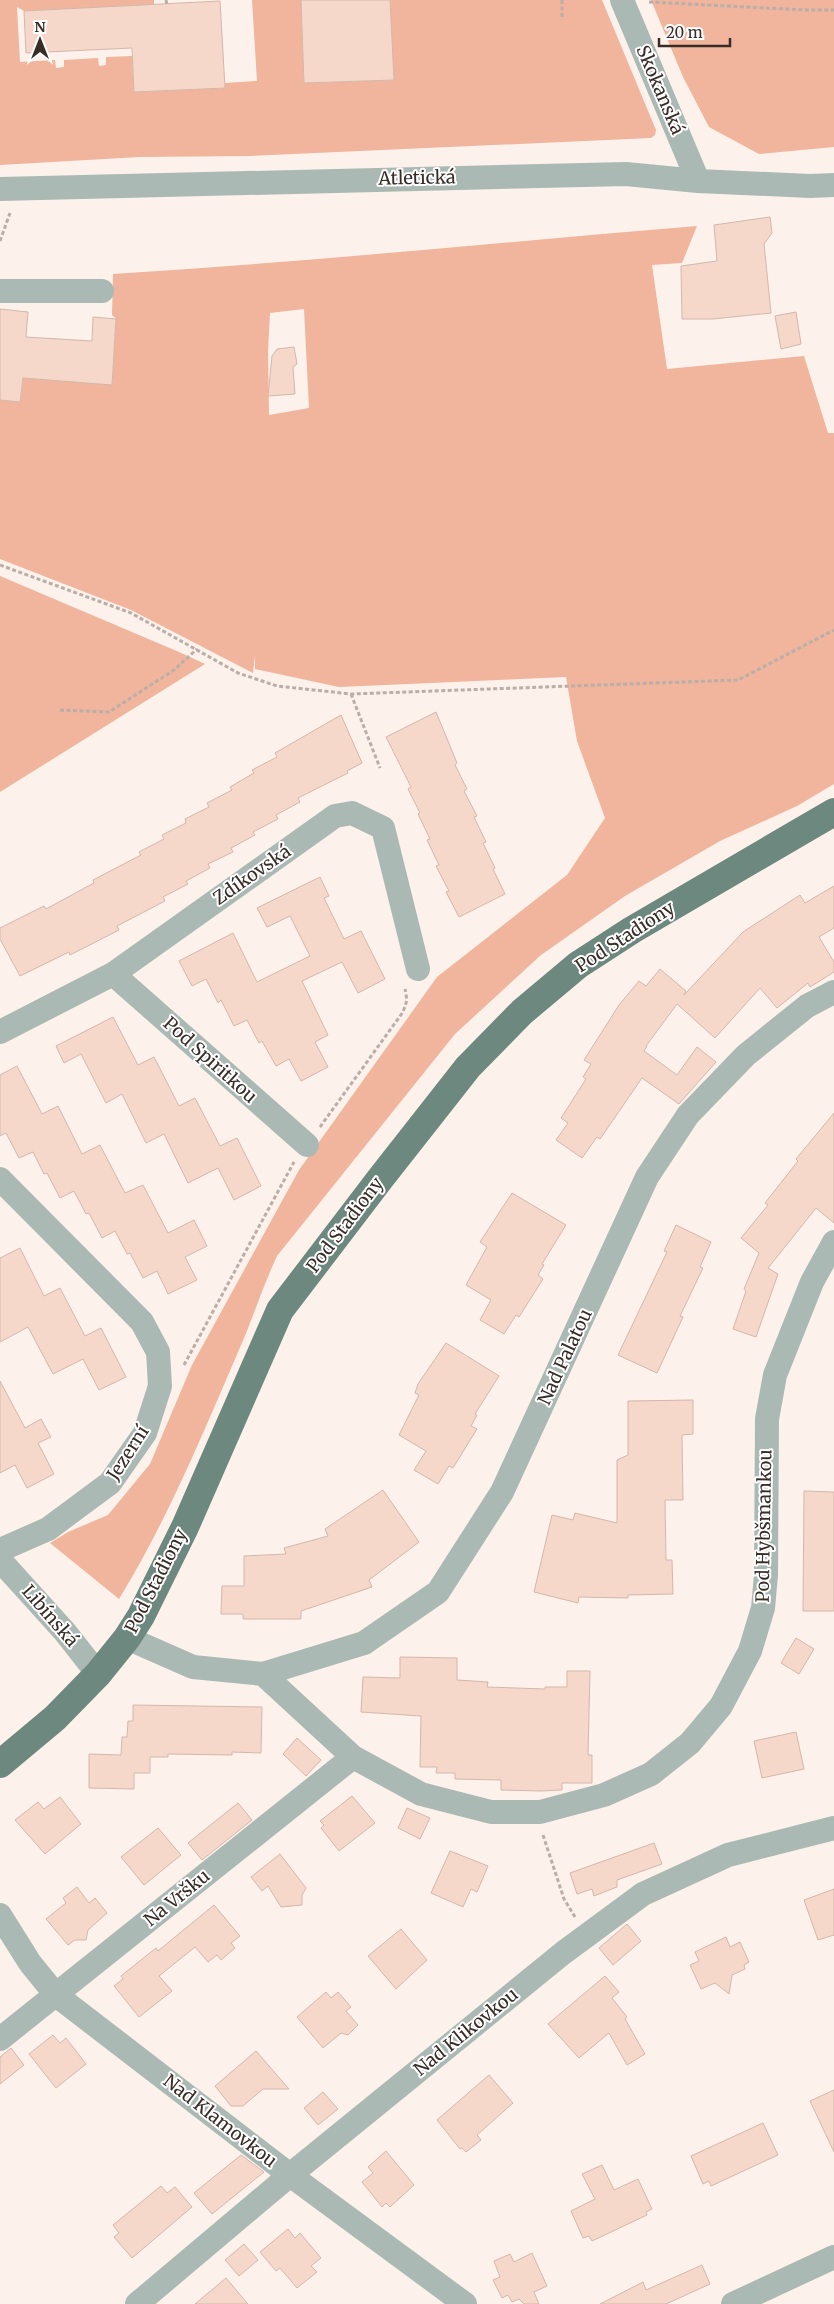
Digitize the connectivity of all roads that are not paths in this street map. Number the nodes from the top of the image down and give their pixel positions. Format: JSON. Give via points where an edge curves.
{"nodes":[{"id":1,"x":622,"y":2,"type":"edge"},
{"id":2,"x":698,"y":181,"type":"junction"},
{"id":3,"x":834,"y":185,"type":"edge"},
{"id":4,"x":0,"y":189,"type":"edge"},
{"id":5,"x":0,"y":291,"type":"edge"},
{"id":6,"x":102,"y":291,"type":"dead end"},
{"id":7,"x":834,"y":812,"type":"edge"},
{"id":8,"x":114,"y":974,"type":"junction"},
{"id":9,"x":411,"y":977,"type":"road end"},
{"id":10,"x":834,"y":992,"type":"edge"},
{"id":11,"x":0,"y":1032,"type":"edge"},
{"id":12,"x":307,"y":1145,"type":"road end"},
{"id":13,"x":0,"y":1179,"type":"edge"},
{"id":14,"x":834,"y":1242,"type":"edge"},
{"id":15,"x":0,"y":1550,"type":"edge"},
{"id":16,"x":0,"y":1560,"type":"edge"},
{"id":17,"x":127,"y":1638,"type":"junction"},
{"id":18,"x":98,"y":1674,"type":"junction"},
{"id":19,"x":263,"y":1674,"type":"junction"},
{"id":20,"x":353,"y":1758,"type":"junction"},
{"id":21,"x":0,"y":1764,"type":"edge"},
{"id":22,"x":834,"y":1828,"type":"edge"},
{"id":23,"x":0,"y":1915,"type":"edge"},
{"id":24,"x":56,"y":1995,"type":"junction"},
{"id":25,"x":0,"y":2039,"type":"edge"},
{"id":26,"x":290,"y":2175,"type":"junction"},
{"id":27,"x":834,"y":2257,"type":"edge"},
{"id":28,"x":136,"y":2304,"type":"edge"},
{"id":29,"x":464,"y":2304,"type":"edge"},
{"id":30,"x":732,"y":2304,"type":"edge"}],
"edges":[{"from":1,"to":2,"type":"street","name":"Skokanská"},
{"from":2,"to":3,"type":"street","name":"Atletická"},
{"from":2,"to":4,"type":"street","name":"Atletická","via":[[626,174]]},
{"from":5,"to":6,"type":"street"},
{"from":7,"to":17,"type":"main road","name":"Pod Stadiony","via":[[640,925],[578,966],[522,1012],[468,1068],[280,1310],[185,1526]]},
{"from":8,"to":9,"type":"street","name":"Zdíkovská","via":[[335,816],[352,813],[383,828]]},
{"from":8,"to":11,"type":"street","name":"Zdíkovská"},
{"from":8,"to":12,"type":"street","name":"Pod Spiritkou"},
{"from":10,"to":19,"type":"street","name":"Nad Palatou","via":[[808,1006],[746,1055],[688,1116],[647,1177],[502,1492],[438,1592],[364,1643]]},
{"from":13,"to":15,"type":"street","name":"Jezerní","via":[[142,1322],[158,1352],[160,1386],[145,1432],[110,1483],[48,1528]]},
{"from":14,"to":20,"type":"street","name":"Pod Hybšmankou","via":[[812,1282],[774,1375],[767,1419],[763,1608],[750,1651],[722,1706],[690,1743],[651,1774],[604,1795],[540,1812],[491,1812],[421,1794]]},
{"from":16,"to":18,"type":"street","name":"Libínská"},
{"from":17,"to":18,"type":"main road","name":"Pod Stadiony"},
{"from":17,"to":19,"type":"street","via":[[193,1667]]},
{"from":18,"to":21,"type":"main road","name":"Pod Stadiony","via":[[55,1718]]},
{"from":19,"to":20,"type":"street","name":"Pod Hybšmankou"},
{"from":20,"to":24,"type":"street","name":"Na Vršku"},
{"from":22,"to":26,"type":"street","name":"Nad Klikovkou","via":[[728,1856],[643,1894],[563,1953]]},
{"from":23,"to":24,"type":"street","name":"Nad Klamovkou","via":[[30,1963]]},
{"from":24,"to":25,"type":"street","name":"Na Vršku"},
{"from":24,"to":26,"type":"street","name":"Nad Klamovkou"},
{"from":26,"to":28,"type":"street","name":"Nad Klikovkou"},
{"from":26,"to":29,"type":"street","name":"Nad Klamovkou"},
{"from":27,"to":30,"type":"street"}]}
